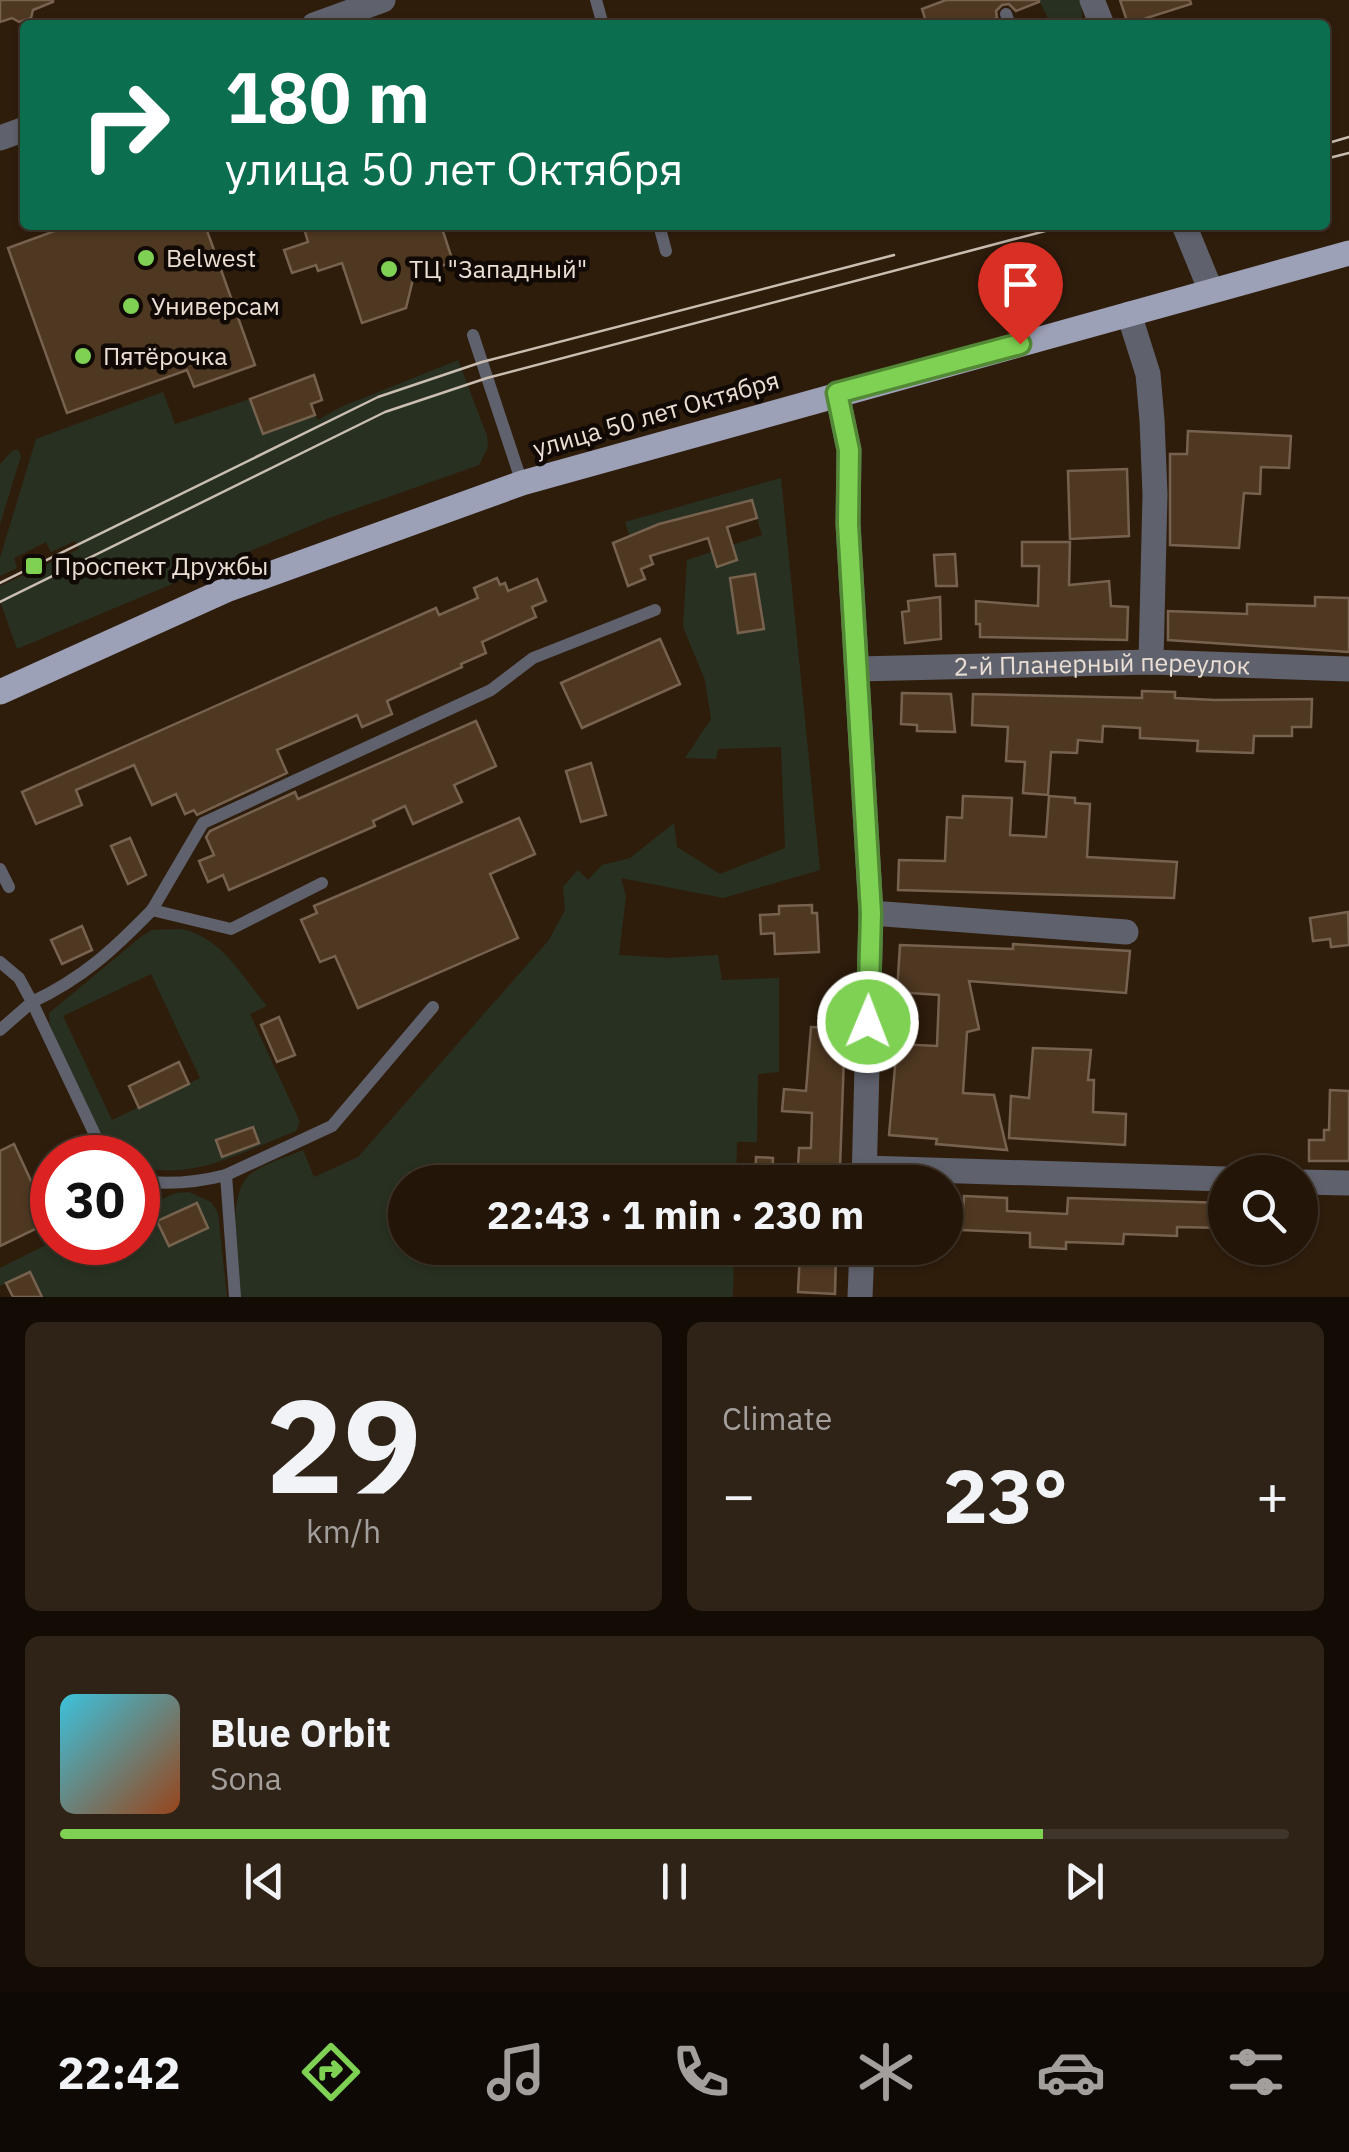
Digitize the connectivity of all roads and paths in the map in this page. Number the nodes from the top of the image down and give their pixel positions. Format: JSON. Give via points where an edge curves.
{"nodes":[{"id":1,"x":383,"y":0,"type":"edge"},
{"id":2,"x":321,"y":19,"type":"edge"},
{"id":3,"x":660,"y":230,"type":"edge"},
{"id":4,"x":1186,"y":230,"type":"edge"},
{"id":5,"x":666,"y":251,"type":"dead end"},
{"id":6,"x":1349,"y":253,"type":"edge"},
{"id":7,"x":1211,"y":291,"type":"junction"},
{"id":8,"x":1129,"y":314,"type":"junction"},
{"id":9,"x":473,"y":334,"type":"dead end"},
{"id":10,"x":837,"y":393,"type":"junction"},
{"id":11,"x":522,"y":484,"type":"junction"},
{"id":12,"x":655,"y":610,"type":"dead end"},
{"id":13,"x":1151,"y":662,"type":"junction"},
{"id":14,"x":857,"y":669,"type":"junction"},
{"id":15,"x":1349,"y":669,"type":"edge"},
{"id":16,"x":0,"y":692,"type":"edge"},
{"id":17,"x":0,"y":869,"type":"edge"},
{"id":18,"x":322,"y":883,"type":"dead end"},
{"id":19,"x":8,"y":888,"type":"dead end"},
{"id":20,"x":152,"y":910,"type":"junction"},
{"id":21,"x":871,"y":913,"type":"junction"},
{"id":22,"x":1126,"y":932,"type":"dead end"},
{"id":23,"x":0,"y":962,"type":"edge"},
{"id":24,"x":32,"y":1002,"type":"junction"},
{"id":25,"x":433,"y":1007,"type":"dead end"},
{"id":26,"x":0,"y":1030,"type":"edge"},
{"id":27,"x":95,"y":1135,"type":"edge"},
{"id":28,"x":864,"y":1165,"type":"edge"},
{"id":29,"x":226,"y":1175,"type":"junction"},
{"id":30,"x":963,"y":1176,"type":"edge"},
{"id":31,"x":1208,"y":1179,"type":"edge"},
{"id":32,"x":1318,"y":1182,"type":"edge"},
{"id":33,"x":1349,"y":1183,"type":"edge"},
{"id":34,"x":160,"y":1184,"type":"edge"},
{"id":35,"x":861,"y":1265,"type":"edge"},
{"id":36,"x":235,"y":1297,"type":"edge"},
{"id":37,"x":860,"y":1297,"type":"edge"}],
"edges":[{"from":1,"to":2,"type":"street"},
{"from":3,"to":5,"type":"lane"},
{"from":4,"to":7,"type":"street"},
{"from":6,"to":7,"type":"main road","name":"улица 50 лет Октября"},
{"from":7,"to":8,"type":"main road","name":"улица 50 лет Октября"},
{"from":8,"to":10,"type":"main road","name":"улица 50 лет Октября"},
{"from":8,"to":13,"type":"street","via":[[1148,374],[1152,420]]},
{"from":9,"to":11,"type":"lane"},
{"from":10,"to":11,"type":"main road","name":"улица 50 лет Октября"},
{"from":10,"to":14,"type":"street","via":[[849,450]]},
{"from":11,"to":16,"type":"main road","name":"улица 50 лет Октября","via":[[226,590]]},
{"from":12,"to":20,"type":"lane","via":[[533,658],[490,690],[203,824]]},
{"from":13,"to":14,"type":"street","name":"2-й Планерный переулок"},
{"from":13,"to":15,"type":"street","name":"2-й Планерный переулок"},
{"from":14,"to":21,"type":"street"},
{"from":17,"to":19,"type":"lane"},
{"from":18,"to":20,"type":"lane","via":[[232,929]]},
{"from":20,"to":24,"type":"lane","via":[[109,955]]},
{"from":21,"to":22,"type":"street"},
{"from":21,"to":28,"type":"street"},
{"from":23,"to":24,"type":"lane"},
{"from":24,"to":26,"type":"lane"},
{"from":24,"to":27,"type":"lane"},
{"from":25,"to":29,"type":"lane","via":[[332,1126]]},
{"from":29,"to":34,"type":"lane"},
{"from":29,"to":36,"type":"lane"},
{"from":30,"to":31,"type":"street"},
{"from":32,"to":33,"type":"street"},
{"from":35,"to":37,"type":"street"}]}
